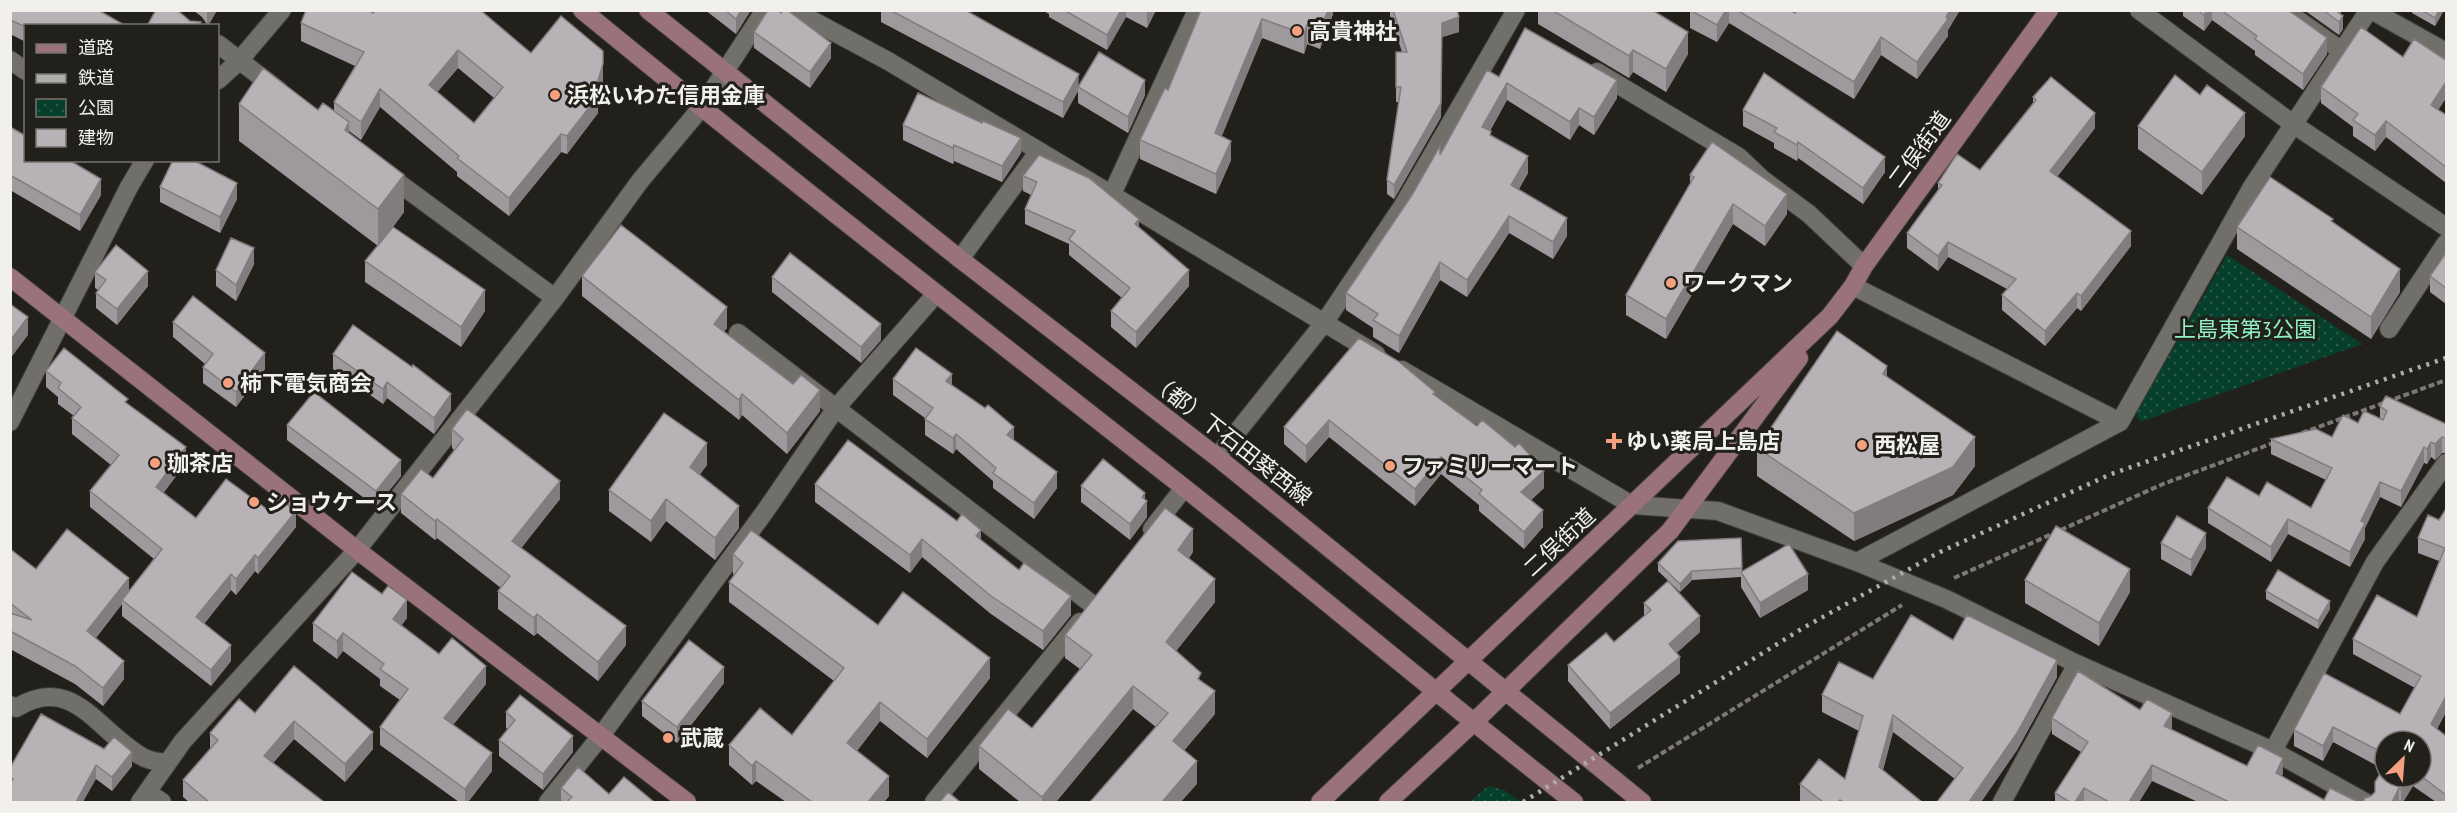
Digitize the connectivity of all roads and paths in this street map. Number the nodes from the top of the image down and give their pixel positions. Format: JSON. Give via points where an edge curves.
{"nodes":[{"id":1,"x":282,"y":10,"type":"edge"},
{"id":2,"x":582,"y":10,"type":"edge"},
{"id":3,"x":648,"y":10,"type":"edge"},
{"id":4,"x":765,"y":10,"type":"edge"},
{"id":5,"x":793,"y":10,"type":"edge"},
{"id":6,"x":1197,"y":10,"type":"edge"},
{"id":7,"x":2049,"y":10,"type":"edge"},
{"id":8,"x":2139,"y":10,"type":"edge"},
{"id":9,"x":2284,"y":10,"type":"edge"},
{"id":10,"x":2370,"y":10,"type":"edge"},
{"id":11,"x":1513,"y":16,"type":"edge"},
{"id":12,"x":2161,"y":16,"type":"edge"},
{"id":13,"x":1530,"y":33,"type":"edge"},
{"id":14,"x":219,"y":45,"type":"edge"},
{"id":15,"x":2342,"y":51,"type":"junction"},
{"id":16,"x":2446,"y":52,"type":"edge"},
{"id":17,"x":10,"y":60,"type":"edge"},
{"id":18,"x":238,"y":62,"type":"junction"},
{"id":19,"x":1581,"y":62,"type":"edge"},
{"id":20,"x":24,"y":69,"type":"edge"},
{"id":21,"x":726,"y":72,"type":"junction"},
{"id":22,"x":219,"y":79,"type":"edge"},
{"id":23,"x":289,"y":99,"type":"edge"},
{"id":24,"x":701,"y":108,"type":"junction"},
{"id":25,"x":2293,"y":124,"type":"junction"},
{"id":26,"x":1039,"y":151,"type":"junction"},
{"id":27,"x":145,"y":162,"type":"edge"},
{"id":28,"x":372,"y":164,"type":"edge"},
{"id":29,"x":1112,"y":194,"type":"junction"},
{"id":30,"x":2446,"y":227,"type":"edge"},
{"id":31,"x":2446,"y":243,"type":"edge"},
{"id":32,"x":960,"y":259,"type":"junction"},
{"id":33,"x":1864,"y":266,"type":"junction"},
{"id":34,"x":10,"y":277,"type":"edge"},
{"id":35,"x":1853,"y":286,"type":"junction"},
{"id":36,"x":935,"y":295,"type":"junction"},
{"id":37,"x":555,"y":298,"type":"junction"},
{"id":38,"x":1830,"y":316,"type":"junction"},
{"id":39,"x":63,"y":319,"type":"junction"},
{"id":40,"x":1324,"y":323,"type":"junction"},
{"id":41,"x":2389,"y":329,"type":"dead end"},
{"id":42,"x":738,"y":333,"type":"dead end"},
{"id":43,"x":2446,"y":380,"type":"edge"},
{"id":44,"x":836,"y":408,"type":"junction"},
{"id":45,"x":10,"y":422,"type":"edge"},
{"id":46,"x":2120,"y":422,"type":"junction"},
{"id":47,"x":2293,"y":436,"type":"edge"},
{"id":48,"x":2282,"y":440,"type":"edge"},
{"id":49,"x":1216,"y":458,"type":"junction"},
{"id":50,"x":2446,"y":463,"type":"edge"},
{"id":51,"x":1184,"y":488,"type":"junction"},
{"id":52,"x":1632,"y":505,"type":"junction"},
{"id":53,"x":1687,"y":509,"type":"junction"},
{"id":54,"x":1141,"y":544,"type":"edge"},
{"id":55,"x":357,"y":549,"type":"junction"},
{"id":56,"x":1857,"y":562,"type":"junction"},
{"id":57,"x":1107,"y":588,"type":"edge"},
{"id":58,"x":1925,"y":591,"type":"junction"},
{"id":59,"x":1094,"y":605,"type":"junction"},
{"id":60,"x":1469,"y":660,"type":"junction"},
{"id":61,"x":2077,"y":664,"type":"junction"},
{"id":62,"x":1506,"y":691,"type":"junction"},
{"id":63,"x":1435,"y":693,"type":"junction"},
{"id":64,"x":10,"y":705,"type":"edge"},
{"id":65,"x":1473,"y":723,"type":"junction"},
{"id":66,"x":600,"y":736,"type":"junction"},
{"id":67,"x":2273,"y":751,"type":"junction"},
{"id":68,"x":167,"y":764,"type":"junction"},
{"id":69,"x":1617,"y":781,"type":"junction"},
{"id":70,"x":150,"y":799,"type":"edge"},
{"id":71,"x":943,"y":799,"type":"edge"},
{"id":72,"x":548,"y":802,"type":"edge"},
{"id":73,"x":687,"y":802,"type":"edge"},
{"id":74,"x":1320,"y":802,"type":"edge"},
{"id":75,"x":1388,"y":802,"type":"edge"},
{"id":76,"x":1574,"y":802,"type":"edge"},
{"id":77,"x":1642,"y":802,"type":"edge"},
{"id":78,"x":2002,"y":802,"type":"edge"},
{"id":79,"x":2365,"y":802,"type":"edge"}],
"edges":[{"from":1,"to":18,"type":"street"},
{"from":2,"to":24,"type":"street"},
{"from":3,"to":21,"type":"street","name":"（都）下石田葵西線"},
{"from":4,"to":21,"type":"street"},
{"from":5,"to":26,"type":"street"},
{"from":6,"to":29,"type":"street"},
{"from":7,"to":33,"type":"street","name":"二俣街道"},
{"from":8,"to":12,"type":"street"},
{"from":9,"to":15,"type":"street"},
{"from":10,"to":15,"type":"street"},
{"from":10,"to":16,"type":"street"},
{"from":11,"to":13,"type":"street"},
{"from":11,"to":40,"type":"street","via":[[1402,207]]},
{"from":12,"to":25,"type":"street"},
{"from":14,"to":18,"type":"street"},
{"from":15,"to":25,"type":"street"},
{"from":17,"to":20,"type":"street"},
{"from":18,"to":22,"type":"street"},
{"from":18,"to":23,"type":"street"},
{"from":19,"to":33,"type":"street","via":[[1739,157],[1809,214]]},
{"from":21,"to":24,"type":"street"},
{"from":21,"to":32,"type":"street","name":"（都）下石田葵西線"},
{"from":24,"to":36,"type":"street"},
{"from":24,"to":37,"type":"street","via":[[640,181]]},
{"from":25,"to":30,"type":"street"},
{"from":25,"to":46,"type":"street","via":[[2252,187]]},
{"from":26,"to":29,"type":"street"},
{"from":26,"to":32,"type":"street"},
{"from":27,"to":39,"type":"street"},
{"from":28,"to":37,"type":"street"},
{"from":29,"to":40,"type":"street"},
{"from":31,"to":41,"type":"street"},
{"from":32,"to":49,"type":"street","name":"（都）下石田葵西線"},
{"from":33,"to":35,"type":"street","name":"二俣街道"},
{"from":34,"to":39,"type":"street"},
{"from":35,"to":38,"type":"street","name":"二俣街道"},
{"from":35,"to":46,"type":"street"},
{"from":36,"to":44,"type":"street"},
{"from":36,"to":51,"type":"street"},
{"from":37,"to":55,"type":"street"},
{"from":38,"to":52,"type":"street","name":"二俣街道"},
{"from":38,"to":53,"type":"street","name":"二俣街道"},
{"from":39,"to":45,"type":"street"},
{"from":39,"to":55,"type":"street"},
{"from":40,"to":49,"type":"street"},
{"from":40,"to":52,"type":"street"},
{"from":42,"to":44,"type":"street"},
{"from":43,"to":47,"type":"path"},
{"from":44,"to":59,"type":"street"},
{"from":44,"to":66,"type":"street"},
{"from":46,"to":56,"type":"street"},
{"from":48,"to":58,"type":"path","via":[[2163,484]]},
{"from":49,"to":60,"type":"street","name":"（都）下石田葵西線"},
{"from":50,"to":67,"type":"street","via":[[2375,562]]},
{"from":51,"to":54,"type":"street"},
{"from":51,"to":63,"type":"street"},
{"from":52,"to":53,"type":"street"},
{"from":52,"to":60,"type":"street","name":"二俣街道"},
{"from":53,"to":56,"type":"street","via":[[1718,511]]},
{"from":53,"to":62,"type":"street","name":"二俣街道","via":[[1670,531]]},
{"from":55,"to":66,"type":"street"},
{"from":55,"to":68,"type":"street","via":[[183,741]]},
{"from":56,"to":58,"type":"street"},
{"from":57,"to":59,"type":"street"},
{"from":58,"to":61,"type":"street"},
{"from":58,"to":69,"type":"path"},
{"from":59,"to":71,"type":"street"},
{"from":60,"to":62,"type":"street","name":"（都）下石田葵西線"},
{"from":60,"to":63,"type":"street","name":"二俣街道"},
{"from":61,"to":67,"type":"street"},
{"from":61,"to":78,"type":"street"},
{"from":62,"to":65,"type":"street","name":"二俣街道"},
{"from":62,"to":69,"type":"street"},
{"from":63,"to":65,"type":"street"},
{"from":63,"to":74,"type":"street","name":"二俣街道"},
{"from":64,"to":68,"type":"street","via":[[16,708],[31,698],[49,695],[72,700],[143,758]]},
{"from":65,"to":75,"type":"street","name":"二俣街道"},
{"from":65,"to":76,"type":"street"},
{"from":66,"to":72,"type":"street"},
{"from":66,"to":73,"type":"street"},
{"from":67,"to":79,"type":"street"},
{"from":68,"to":70,"type":"street"},
{"from":69,"to":77,"type":"street"}]}
